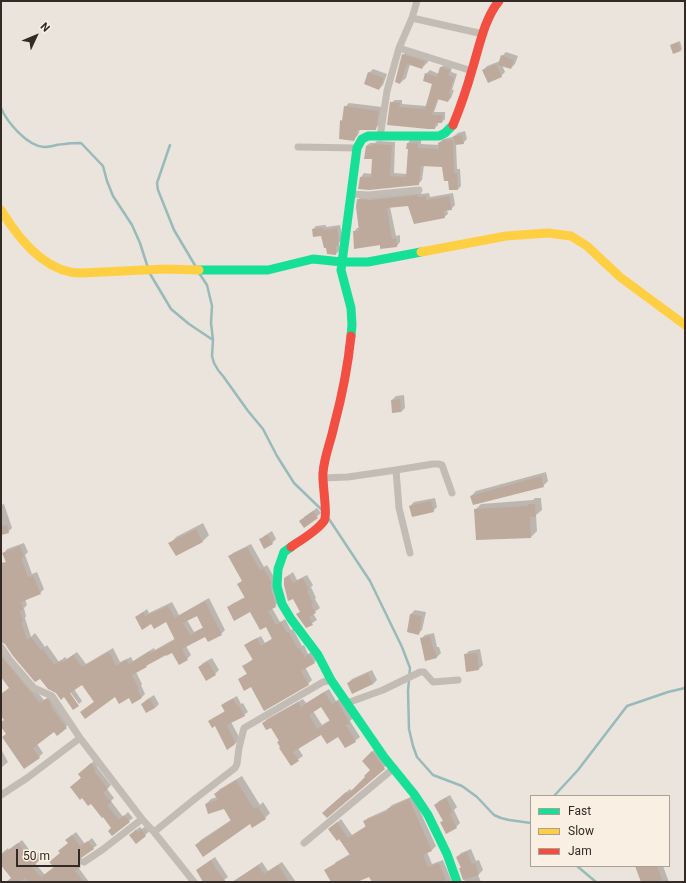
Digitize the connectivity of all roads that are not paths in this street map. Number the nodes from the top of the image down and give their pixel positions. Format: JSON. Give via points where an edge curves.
{"nodes":[{"id":1,"x":417,"y":1,"type":"edge"},
{"id":2,"x":499,"y":1,"type":"edge"},
{"id":3,"x":412,"y":18,"type":"junction"},
{"id":4,"x":483,"y":34,"type":"junction"},
{"id":5,"x":399,"y":48,"type":"junction"},
{"id":6,"x":472,"y":71,"type":"junction"},
{"id":7,"x":380,"y":137,"type":"junction"},
{"id":8,"x":298,"y":147,"type":"dead end"},
{"id":9,"x":357,"y":148,"type":"junction"},
{"id":10,"x":419,"y":190,"type":"dead end"},
{"id":11,"x":351,"y":194,"type":"junction"},
{"id":12,"x":1,"y":210,"type":"edge"},
{"id":13,"x":342,"y":262,"type":"junction"},
{"id":14,"x":685,"y":325,"type":"edge"},
{"id":15,"x":396,"y":470,"type":"junction"},
{"id":16,"x":322,"y":478,"type":"junction"},
{"id":17,"x":452,"y":493,"type":"dead end"},
{"id":18,"x":410,"y":553,"type":"dead end"},
{"id":19,"x":1,"y":647,"type":"edge"},
{"id":20,"x":331,"y":680,"type":"junction"},
{"id":21,"x":458,"y":680,"type":"dead end"},
{"id":22,"x":347,"y":703,"type":"junction"},
{"id":23,"x":80,"y":738,"type":"junction"},
{"id":24,"x":394,"y":768,"type":"junction"},
{"id":25,"x":1,"y":795,"type":"edge"},
{"id":26,"x":142,"y":819,"type":"junction"},
{"id":27,"x":154,"y":832,"type":"junction"},
{"id":28,"x":304,"y":843,"type":"dead end"},
{"id":29,"x":84,"y":862,"type":"dead end"},
{"id":30,"x":194,"y":882,"type":"edge"},
{"id":31,"x":457,"y":882,"type":"edge"}],
"edges":[{"from":1,"to":3,"type":"street"},
{"from":2,"to":4,"type":"street"},
{"from":3,"to":4,"type":"street"},
{"from":3,"to":5,"type":"street"},
{"from":4,"to":6,"type":"street"},
{"from":5,"to":6,"type":"street"},
{"from":5,"to":7,"type":"street","via":[[387,91]]},
{"from":6,"to":7,"type":"street","via":[[453,125],[445,133],[430,137]]},
{"from":7,"to":9,"type":"street","via":[[368,136],[362,139]]},
{"from":8,"to":9,"type":"street"},
{"from":9,"to":11,"type":"street"},
{"from":10,"to":11,"type":"street","via":[[369,195]]},
{"from":11,"to":13,"type":"street"},
{"from":12,"to":13,"type":"street","via":[[10,225],[48,263],[68,272],[165,269],[268,270],[313,259]]},
{"from":13,"to":14,"type":"street","via":[[368,262],[506,236],[570,236]]},
{"from":13,"to":16,"type":"street","via":[[341,270],[352,308],[352,325],[346,370]]},
{"from":15,"to":16,"type":"street"},
{"from":15,"to":17,"type":"street","via":[[442,465]]},
{"from":15,"to":18,"type":"street","via":[[399,508]]},
{"from":16,"to":20,"type":"street","via":[[326,519],[284,552],[276,586],[282,604],[318,655]]},
{"from":19,"to":23,"type":"street","via":[[34,688],[52,696]]},
{"from":20,"to":22,"type":"street"},
{"from":20,"to":27,"type":"street","via":[[323,682],[244,728],[236,768]]},
{"from":21,"to":22,"type":"street","via":[[433,682],[424,672],[420,672],[383,690]]},
{"from":22,"to":24,"type":"street"},
{"from":23,"to":25,"type":"street"},
{"from":23,"to":26,"type":"street"},
{"from":24,"to":28,"type":"street"},
{"from":24,"to":31,"type":"street","via":[[428,815]]},
{"from":26,"to":27,"type":"street"},
{"from":26,"to":29,"type":"street"},
{"from":27,"to":30,"type":"street"}]}
